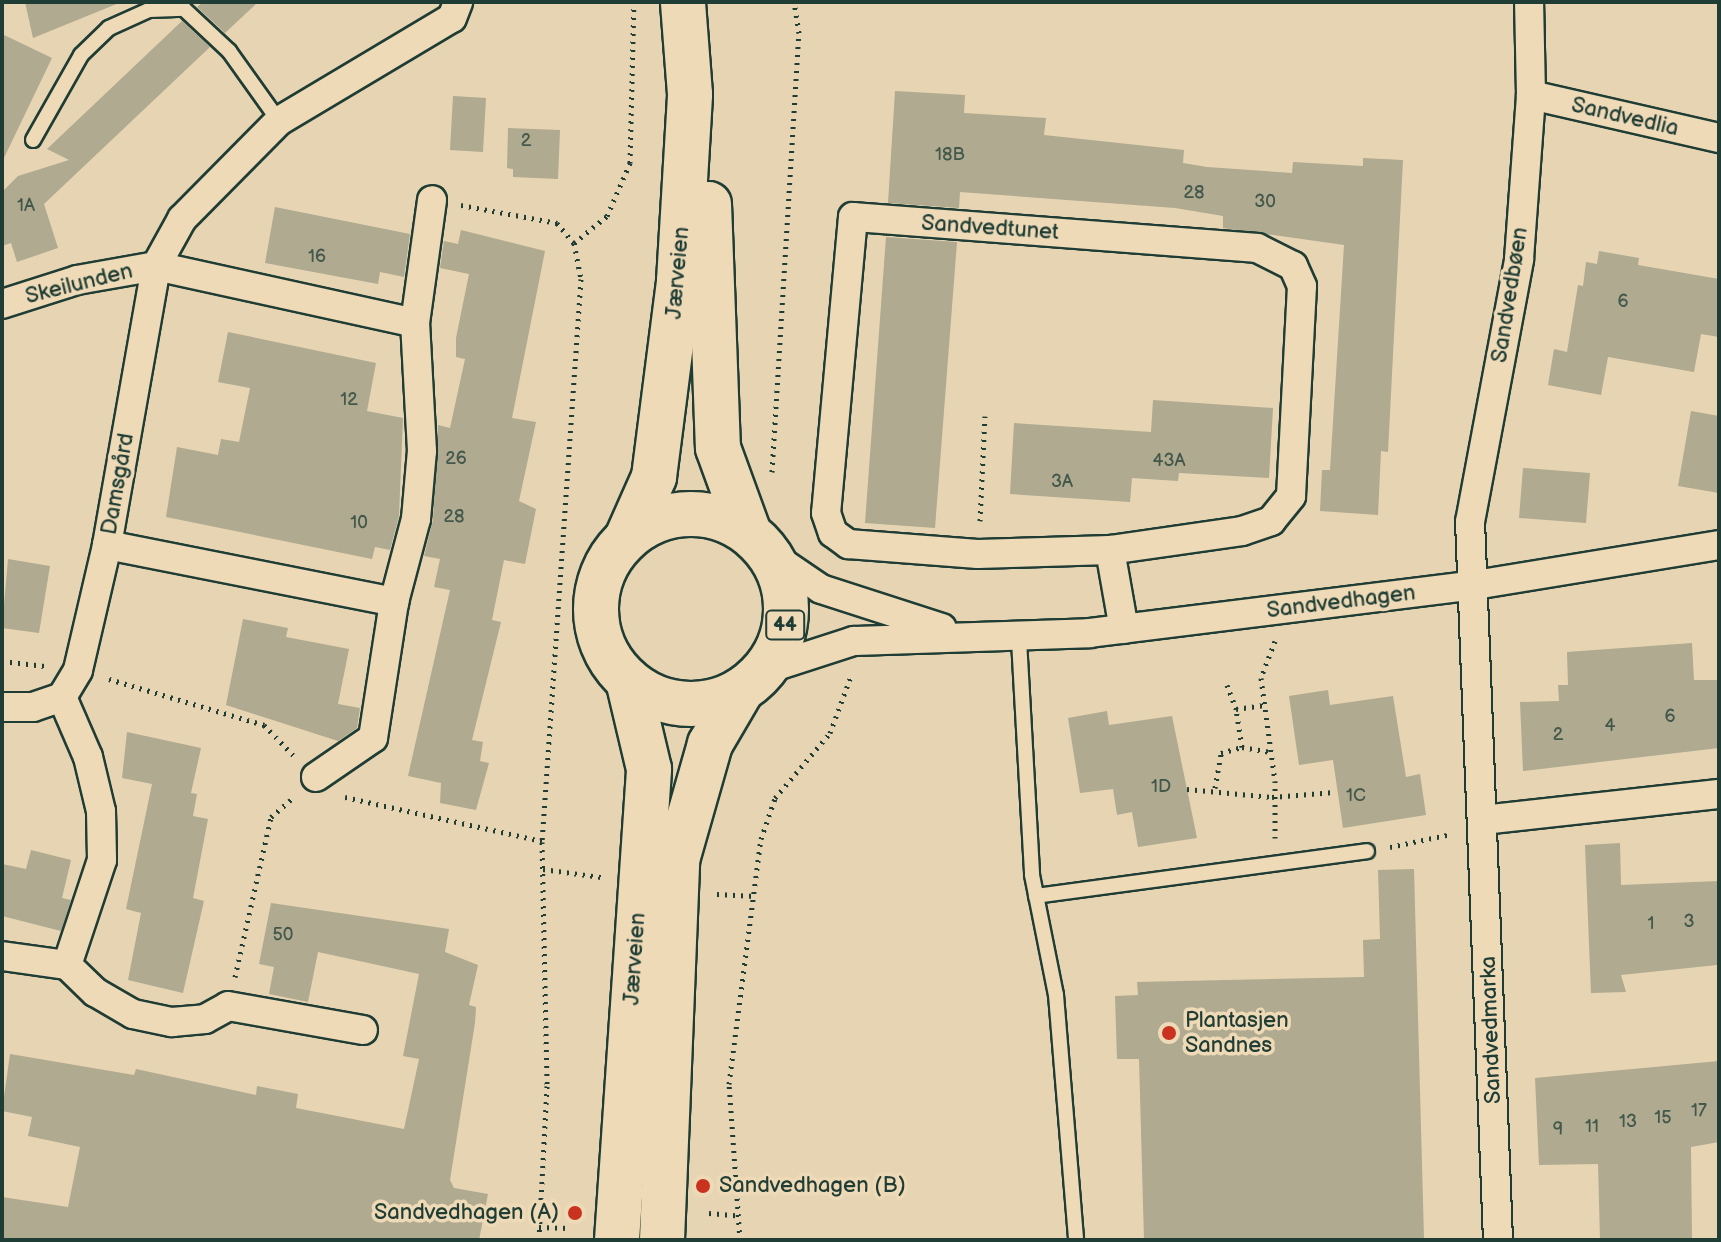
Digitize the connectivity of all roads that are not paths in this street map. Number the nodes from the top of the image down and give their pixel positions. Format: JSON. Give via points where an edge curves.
{"nodes":[{"id":1,"x":458,"y":2,"type":"edge"},
{"id":2,"x":683,"y":2,"type":"edge"},
{"id":3,"x":714,"y":2,"type":"edge"},
{"id":4,"x":1529,"y":2,"type":"edge"},
{"id":5,"x":1531,"y":95,"type":"junction"},
{"id":6,"x":279,"y":121,"type":"junction"},
{"id":7,"x":1719,"y":138,"type":"edge"},
{"id":8,"x":33,"y":140,"type":"dead end"},
{"id":9,"x":432,"y":200,"type":"road end"},
{"id":10,"x":156,"y":266,"type":"junction"},
{"id":11,"x":2,"y":304,"type":"edge"},
{"id":12,"x":415,"y":323,"type":"junction"},
{"id":13,"x":627,"y":538,"type":"junction"},
{"id":14,"x":760,"y":544,"type":"junction"},
{"id":15,"x":107,"y":545,"type":"junction"},
{"id":16,"x":1719,"y":545,"type":"edge"},
{"id":17,"x":1110,"y":550,"type":"junction"},
{"id":18,"x":1469,"y":586,"type":"junction"},
{"id":19,"x":394,"y":602,"type":"junction"},
{"id":20,"x":1124,"y":629,"type":"junction"},
{"id":21,"x":962,"y":634,"type":"junction"},
{"id":22,"x":1019,"y":640,"type":"junction"},
{"id":23,"x":628,"y":680,"type":"junction"},
{"id":24,"x":753,"y":680,"type":"junction"},
{"id":25,"x":62,"y":697,"type":"junction"},
{"id":26,"x":2,"y":707,"type":"edge"},
{"id":27,"x":316,"y":777,"type":"road end"},
{"id":28,"x":1719,"y":794,"type":"edge"},
{"id":29,"x":1483,"y":820,"type":"junction"},
{"id":30,"x":1367,"y":851,"type":"dead end"},
{"id":31,"x":1036,"y":896,"type":"junction"},
{"id":32,"x":2,"y":956,"type":"edge"},
{"id":33,"x":67,"y":965,"type":"junction"},
{"id":34,"x":363,"y":1030,"type":"dead end"},
{"id":35,"x":617,"y":1240,"type":"edge"},
{"id":36,"x":662,"y":1240,"type":"edge"},
{"id":37,"x":1076,"y":1240,"type":"edge"},
{"id":38,"x":1498,"y":1240,"type":"edge"}],
"edges":[{"from":1,"to":6,"type":"street","name":"Damsgård","via":[[452,18]]},
{"from":2,"to":13,"type":"main road","name":"Jærveien","via":[[690,94],[679,281],[654,477]]},
{"from":3,"to":14,"type":"main road","name":"Jærveien","number":"44","via":[[708,197],[718,448]]},
{"from":4,"to":5,"type":"street","name":"Sandvedbøen"},
{"from":5,"to":7,"type":"street","name":"Sandvedlia"},
{"from":5,"to":18,"type":"street","name":"Sandvedbøen","via":[[1519,259],[1470,522]]},
{"from":6,"to":8,"type":"lane","via":[[229,51],[184,9],[149,10],[109,28],[81,55]]},
{"from":6,"to":10,"type":"street","name":"Damsgård","via":[[182,219]]},
{"from":9,"to":12,"type":"street"},
{"from":10,"to":11,"type":"street","name":"Skeilunden","via":[[77,280]]},
{"from":10,"to":12,"type":"street"},
{"from":10,"to":15,"type":"street","name":"Damsgård"},
{"from":12,"to":19,"type":"street","via":[[422,451],[416,519]]},
{"from":13,"to":14,"type":"main road","via":[[654,521],[687,514],[719,518]]},
{"from":13,"to":23,"type":"main road","via":[[606,563],[595,594],[595,627],[607,658]]},
{"from":14,"to":21,"type":"street","name":"Sandvedhagen","via":[[834,594]]},
{"from":14,"to":24,"type":"main road","number":"44","via":[[784,587],[786,621]]},
{"from":15,"to":19,"type":"street"},
{"from":15,"to":25,"type":"street","name":"Damsgård","via":[[78,670]]},
{"from":16,"to":18,"type":"street","name":"Sandvedhagen"},
{"from":17,"to":17,"type":"street","name":"Sandvedtunet","via":[[1242,531],[1271,521],[1291,496],[1302,286],[1293,266],[1257,248],[853,217],[826,513],[833,533],[848,544],[978,554]]},
{"from":17,"to":20,"type":"street"},
{"from":18,"to":20,"type":"street","name":"Sandvedhagen"},
{"from":18,"to":29,"type":"street","name":"Sandvedmarka"},
{"from":19,"to":27,"type":"street","via":[[373,738]]},
{"from":20,"to":22,"type":"street","name":"Sandvedhagen"},
{"from":21,"to":22,"type":"street","name":"Sandvedhagen"},
{"from":21,"to":24,"type":"street","name":"Sandvedhagen","via":[[854,641]]},
{"from":22,"to":31,"type":"lane"},
{"from":23,"to":24,"type":"main road","via":[[656,699],[688,706]]},
{"from":23,"to":35,"type":"main road","name":"Jærveien","via":[[649,769]]},
{"from":24,"to":36,"type":"main road","name":"Jærveien","number":"44","via":[[710,744],[677,860]]},
{"from":25,"to":26,"type":"street","via":[[33,707]]},
{"from":25,"to":33,"type":"street","via":[[88,757],[101,811],[102,860]]},
{"from":28,"to":29,"type":"street"},
{"from":29,"to":38,"type":"street","name":"Sandvedmarka"},
{"from":30,"to":31,"type":"lane"},
{"from":31,"to":37,"type":"lane","via":[[1056,995]]},
{"from":32,"to":33,"type":"street"},
{"from":33,"to":34,"type":"street","via":[[95,992],[133,1014],[172,1022],[205,1019],[228,1006]]}]}
